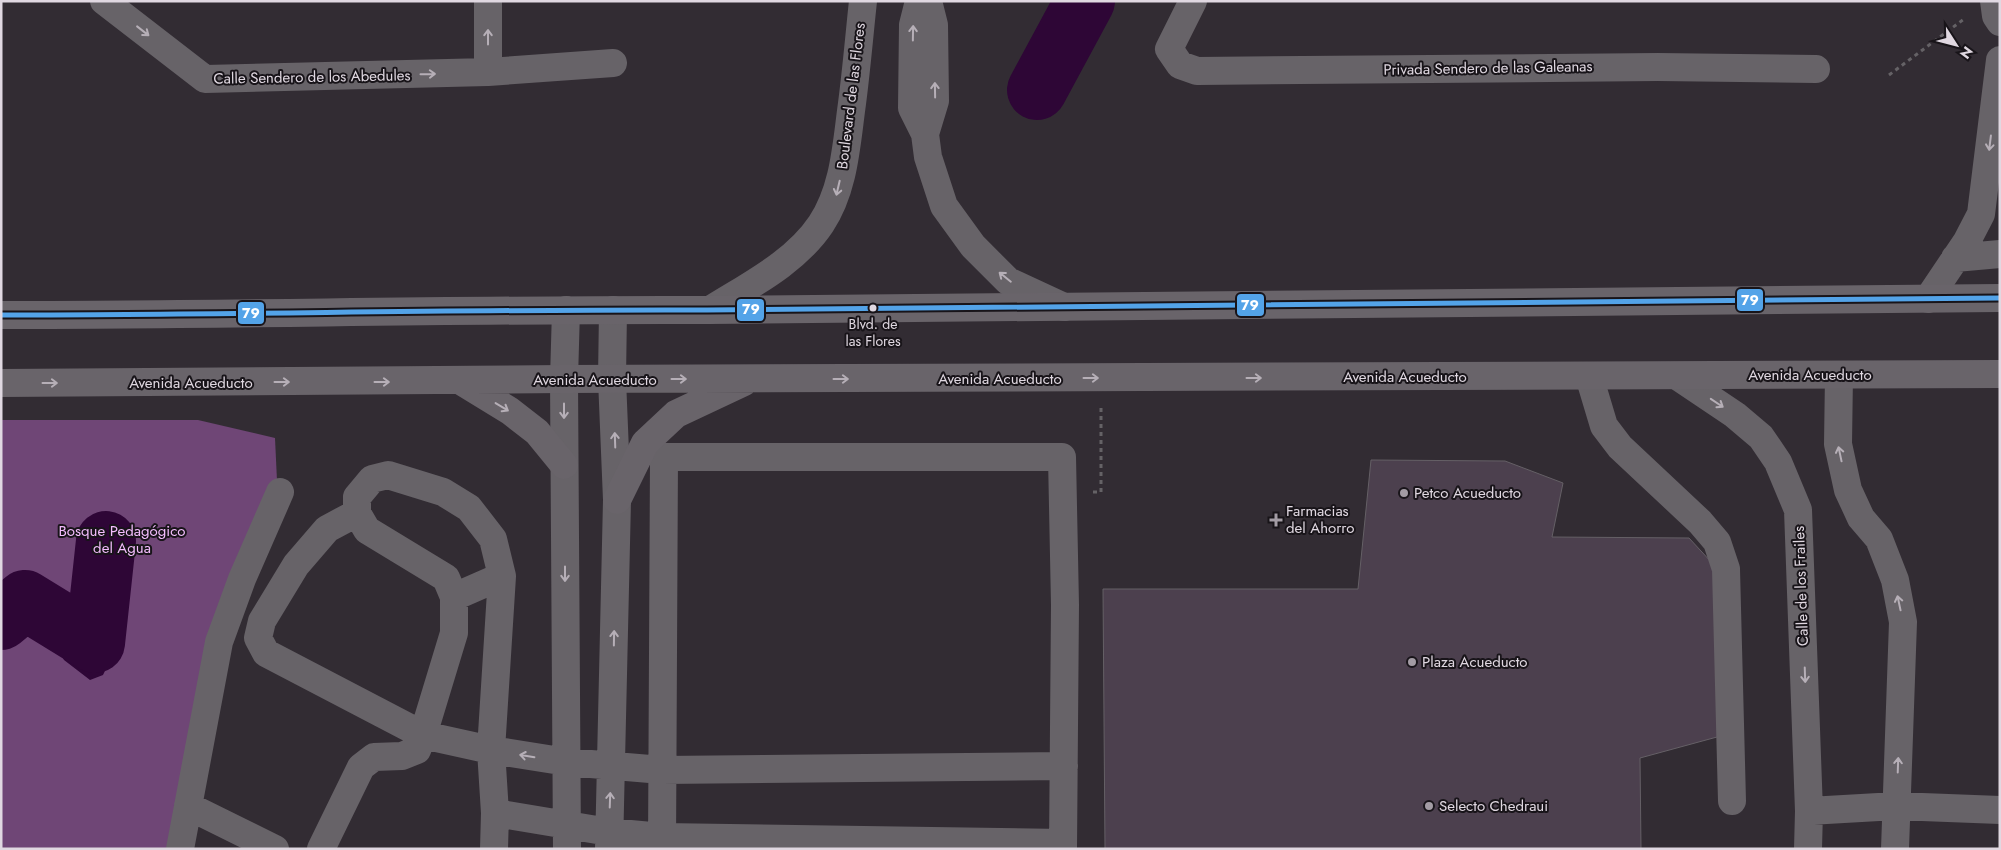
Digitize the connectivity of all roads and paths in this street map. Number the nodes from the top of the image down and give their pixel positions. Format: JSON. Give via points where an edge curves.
{"nodes":[{"id":1,"x":104,"y":1,"type":"edge"},
{"id":2,"x":488,"y":1,"type":"edge"},
{"id":3,"x":863,"y":1,"type":"edge"},
{"id":4,"x":919,"y":1,"type":"edge"},
{"id":5,"x":928,"y":1,"type":"edge"},
{"id":6,"x":1193,"y":1,"type":"edge"},
{"id":7,"x":1996,"y":9,"type":"edge"},
{"id":8,"x":2000,"y":60,"type":"edge"},
{"id":9,"x":613,"y":62,"type":"dead end"},
{"id":10,"x":1816,"y":69,"type":"dead end"},
{"id":11,"x":488,"y":72,"type":"junction"},
{"id":12,"x":1888,"y":75,"type":"dead end"},
{"id":13,"x":925,"y":134,"type":"junction"},
{"id":14,"x":1990,"y":215,"type":"edge"},
{"id":15,"x":2000,"y":254,"type":"edge"},
{"id":16,"x":1955,"y":258,"type":"junction"},
{"id":17,"x":2000,"y":298,"type":"edge"},
{"id":18,"x":1928,"y":299,"type":"junction"},
{"id":19,"x":1064,"y":307,"type":"junction"},
{"id":20,"x":566,"y":310,"type":"junction"},
{"id":21,"x":613,"y":310,"type":"junction"},
{"id":22,"x":710,"y":310,"type":"junction"},
{"id":23,"x":1,"y":315,"type":"edge"},
{"id":24,"x":2000,"y":374,"type":"edge"},
{"id":25,"x":1839,"y":375,"type":"junction"},
{"id":26,"x":1589,"y":376,"type":"junction"},
{"id":27,"x":1677,"y":376,"type":"junction"},
{"id":28,"x":1100,"y":378,"type":"junction"},
{"id":29,"x":564,"y":379,"type":"junction"},
{"id":30,"x":612,"y":379,"type":"junction"},
{"id":31,"x":751,"y":379,"type":"junction"},
{"id":32,"x":461,"y":381,"type":"junction"},
{"id":33,"x":1,"y":383,"type":"edge"},
{"id":34,"x":1101,"y":450,"type":"dead end"},
{"id":35,"x":564,"y":465,"type":"junction"},
{"id":36,"x":280,"y":492,"type":"dead end"},
{"id":37,"x":617,"y":500,"type":"junction"},
{"id":38,"x":357,"y":513,"type":"junction"},
{"id":39,"x":502,"y":576,"type":"junction"},
{"id":40,"x":454,"y":597,"type":"junction"},
{"id":41,"x":423,"y":735,"type":"junction"},
{"id":42,"x":491,"y":750,"type":"junction"},
{"id":43,"x":567,"y":762,"type":"junction"},
{"id":44,"x":1064,"y":766,"type":"junction"},
{"id":45,"x":612,"y":767,"type":"junction"},
{"id":46,"x":662,"y":770,"type":"junction"},
{"id":47,"x":1732,"y":801,"type":"dead end"},
{"id":48,"x":188,"y":806,"type":"junction"},
{"id":49,"x":1896,"y":806,"type":"junction"},
{"id":50,"x":2000,"y":810,"type":"edge"},
{"id":51,"x":1809,"y":811,"type":"junction"},
{"id":52,"x":495,"y":813,"type":"junction"},
{"id":53,"x":567,"y":837,"type":"edge"},
{"id":54,"x":609,"y":840,"type":"edge"},
{"id":55,"x":662,"y":843,"type":"edge"},
{"id":56,"x":1063,"y":846,"type":"edge"},
{"id":57,"x":180,"y":849,"type":"edge"},
{"id":58,"x":275,"y":849,"type":"edge"},
{"id":59,"x":321,"y":849,"type":"edge"},
{"id":60,"x":494,"y":849,"type":"edge"},
{"id":61,"x":1808,"y":849,"type":"edge"},
{"id":62,"x":1895,"y":849,"type":"edge"}],
"edges":[{"from":1,"to":11,"type":"street","name":"Calle Sendero de los Abedules","one_way":true,"via":[[205,80]]},
{"from":11,"to":2,"type":"street","one_way":true},
{"from":3,"to":22,"type":"street","name":"Boulevard de las Flores","one_way":true,"via":[[846,155],[835,200],[820,226],[799,249]]},
{"from":13,"to":4,"type":"street","one_way":true,"via":[[912,108],[913,25]]},
{"from":13,"to":5,"type":"street","one_way":true,"via":[[936,101],[934,25]]},
{"from":6,"to":10,"type":"street","name":"Privada Sendero de las Galeanas","via":[[1169,49],[1180,65],[1197,71],[1658,67]]},
{"from":7,"to":12,"type":"path","via":[[1972,14]]},
{"from":8,"to":14,"type":"street","one_way":true},
{"from":9,"to":11,"type":"street","name":"Calle Sendero de los Abedules"},
{"from":19,"to":13,"type":"street","one_way":true,"via":[[1008,280],[973,246],[944,206],[928,157]]},
{"from":14,"to":16,"type":"street"},
{"from":15,"to":16,"type":"street"},
{"from":16,"to":18,"type":"street"},
{"from":17,"to":18,"type":"main road"},
{"from":18,"to":19,"type":"main road"},
{"from":19,"to":22,"type":"main road"},
{"from":20,"to":21,"type":"main road"},
{"from":20,"to":23,"type":"main road"},
{"from":20,"to":29,"type":"street"},
{"from":21,"to":22,"type":"main road"},
{"from":21,"to":30,"type":"street"},
{"from":24,"to":25,"type":"main road","name":"Avenida Acueducto"},
{"from":25,"to":27,"type":"main road","name":"Avenida Acueducto"},
{"from":49,"to":25,"type":"street","one_way":true,"via":[[1903,622],[1895,580],[1878,539],[1861,518],[1848,490],[1838,444]]},
{"from":26,"to":27,"type":"main road","name":"Avenida Acueducto"},
{"from":28,"to":26,"type":"main road","name":"Avenida Acueducto","one_way":true},
{"from":26,"to":47,"type":"street","via":[[1604,426],[1620,447],[1717,542],[1726,569]]},
{"from":27,"to":51,"type":"street","name":"Calle de los Frailes","one_way":true,"via":[[1735,415],[1761,437],[1778,462],[1798,510]]},
{"from":31,"to":28,"type":"main road","name":"Avenida Acueducto","one_way":true},
{"from":28,"to":34,"type":"path"},
{"from":29,"to":30,"type":"main road","name":"Avenida Acueducto"},
{"from":29,"to":32,"type":"main road","name":"Avenida Acueducto"},
{"from":29,"to":35,"type":"street","one_way":true},
{"from":30,"to":31,"type":"main road","name":"Avenida Acueducto","one_way":true},
{"from":37,"to":30,"type":"street","one_way":true},
{"from":31,"to":37,"type":"main road","via":[[676,414],[645,443]]},
{"from":33,"to":32,"type":"main road","name":"Avenida Acueducto","one_way":true},
{"from":32,"to":35,"type":"main road","one_way":true,"via":[[537,432]]},
{"from":35,"to":43,"type":"street","one_way":true},
{"from":36,"to":48,"type":"street","via":[[219,642]]},
{"from":45,"to":37,"type":"street","one_way":true},
{"from":38,"to":39,"type":"street","via":[[357,497],[372,479],[388,475],[443,492],[469,508],[493,539]]},
{"from":38,"to":40,"type":"street","via":[[367,530],[446,578]]},
{"from":38,"to":41,"type":"street","via":[[327,529],[296,565],[262,621],[258,638],[266,653]]},
{"from":39,"to":40,"type":"street"},
{"from":39,"to":42,"type":"street"},
{"from":40,"to":41,"type":"street","via":[[454,633]]},
{"from":41,"to":42,"type":"street"},
{"from":41,"to":59,"type":"street","via":[[417,750],[402,756],[374,757],[361,767]]},
{"from":43,"to":42,"type":"street","one_way":true},
{"from":42,"to":52,"type":"street"},
{"from":43,"to":45,"type":"street"},
{"from":43,"to":53,"type":"street"},
{"from":44,"to":46,"type":"street"},
{"from":44,"to":46,"type":"street","via":[[1062,457],[664,457]]},
{"from":44,"to":56,"type":"street"},
{"from":45,"to":46,"type":"street"},
{"from":54,"to":45,"type":"street","one_way":true},
{"from":46,"to":55,"type":"street"},
{"from":48,"to":57,"type":"street"},
{"from":48,"to":58,"type":"street"},
{"from":49,"to":50,"type":"street"},
{"from":49,"to":51,"type":"street"},
{"from":49,"to":62,"type":"street"},
{"from":51,"to":61,"type":"street","name":"Calle de los Frailes"},
{"from":52,"to":53,"type":"street"},
{"from":52,"to":60,"type":"street"},
{"from":53,"to":54,"type":"street"},
{"from":54,"to":55,"type":"street"},
{"from":55,"to":56,"type":"street"}]}
